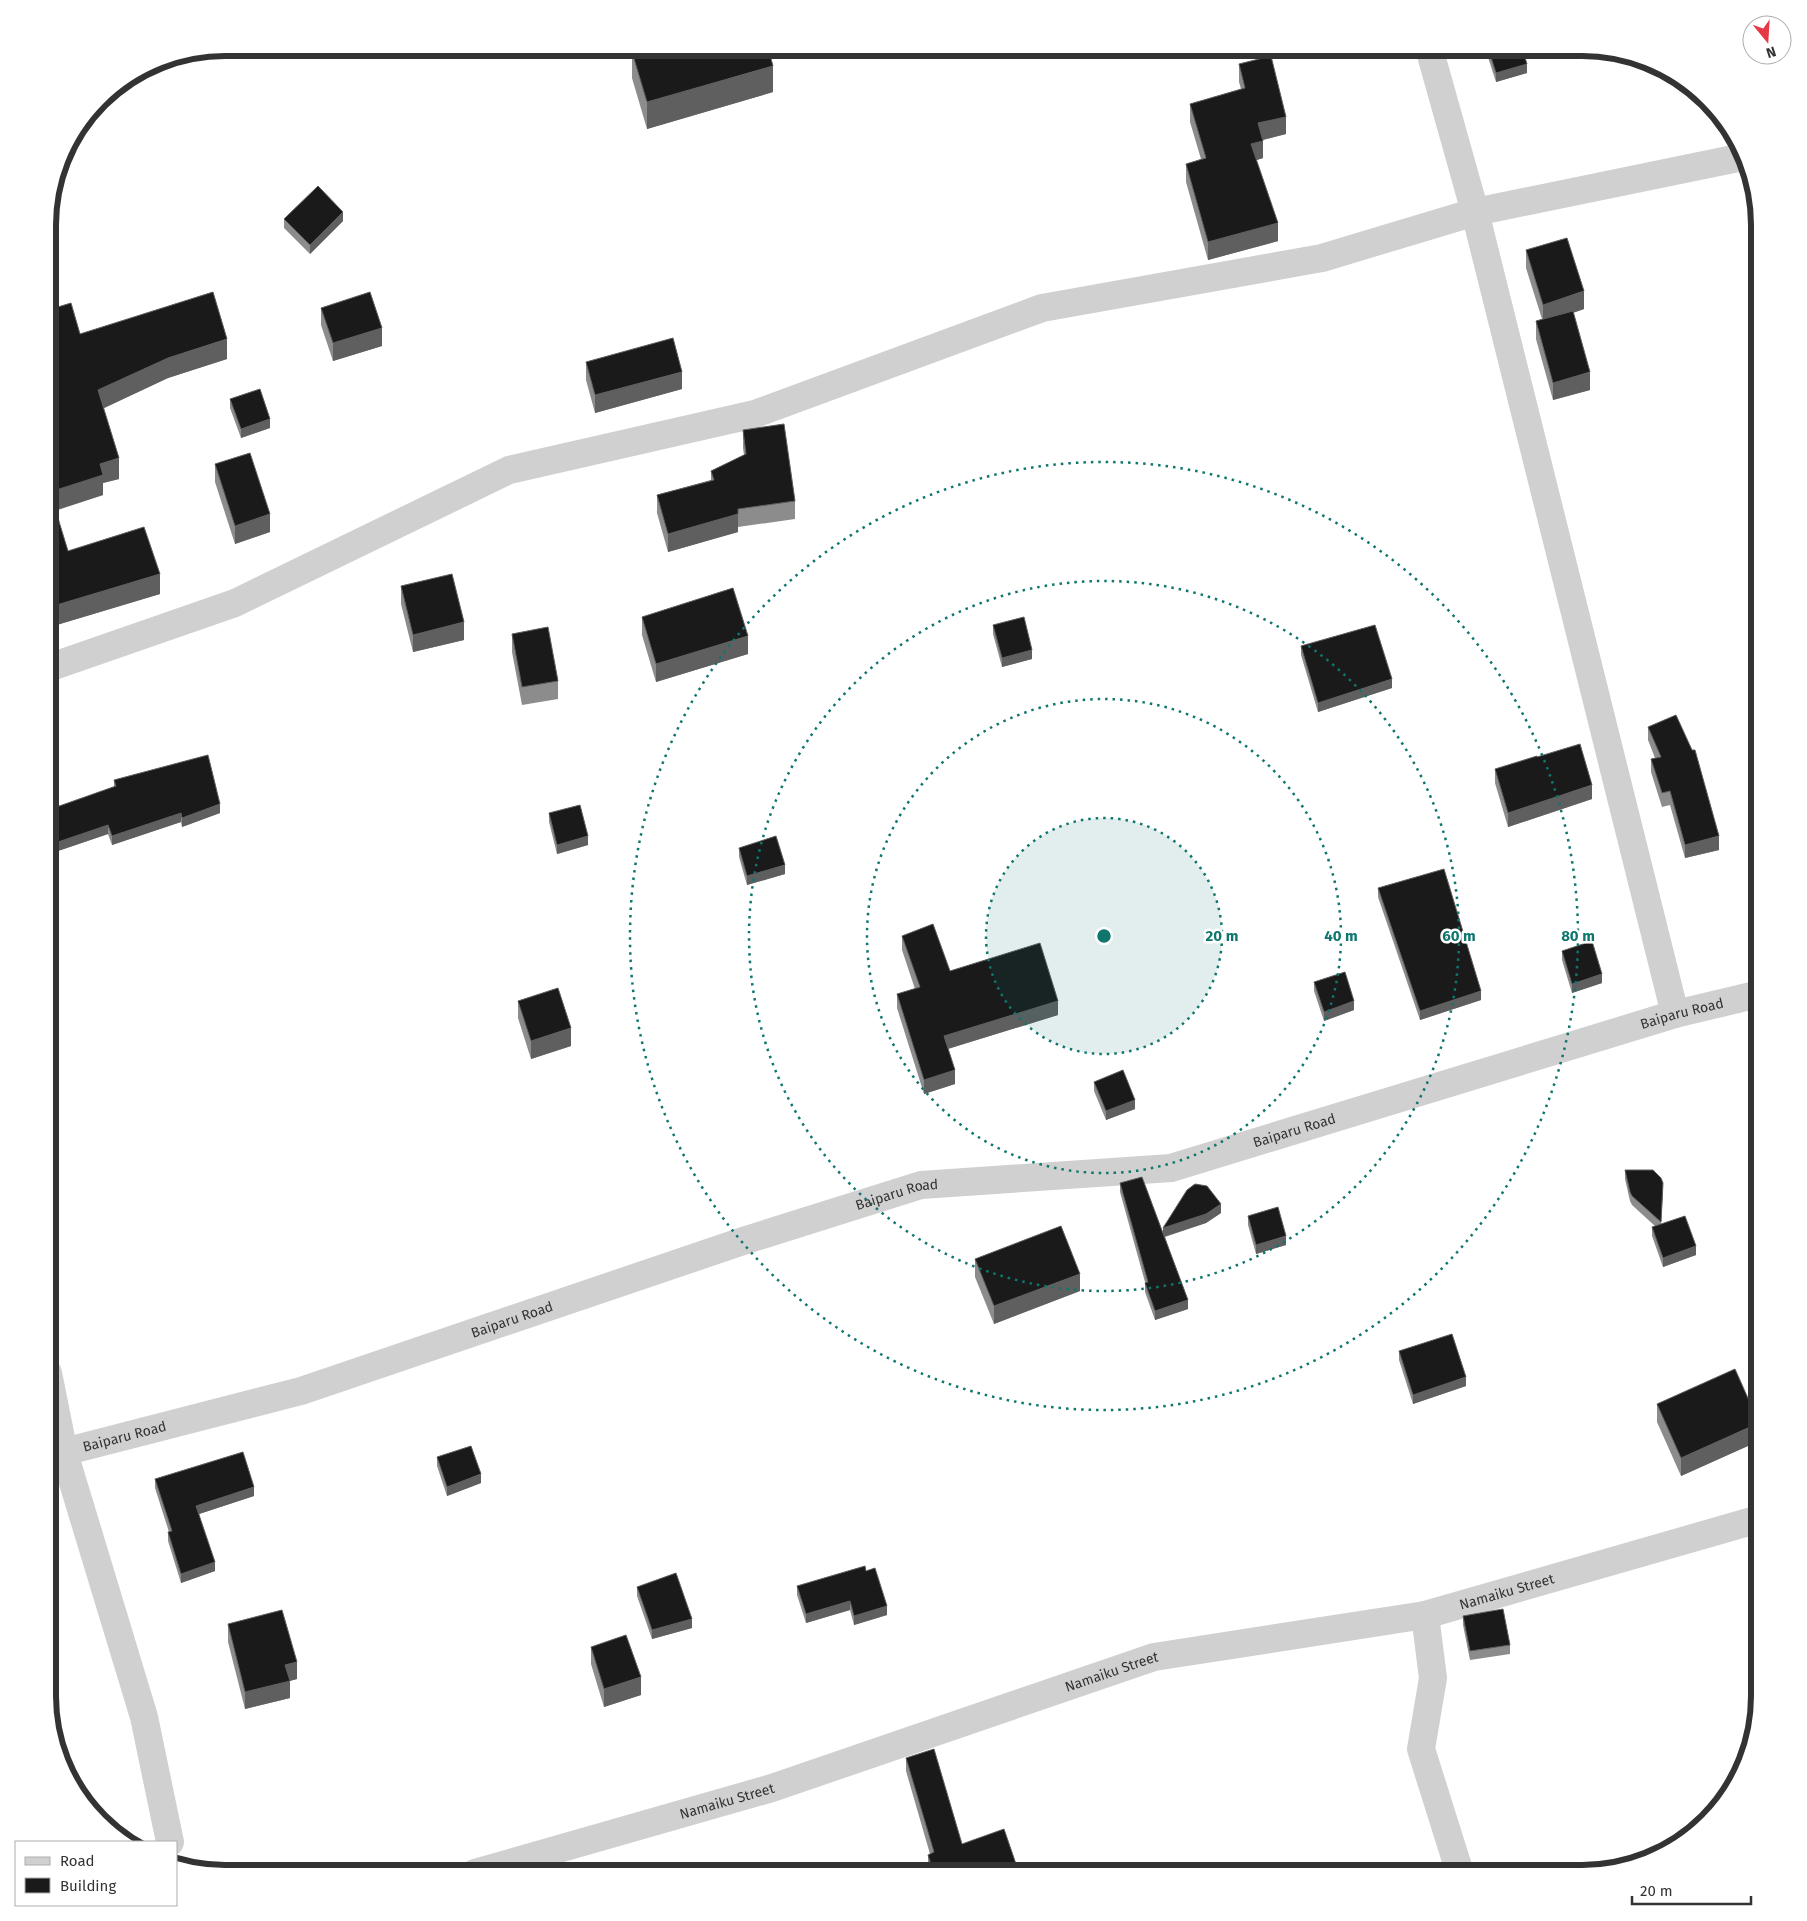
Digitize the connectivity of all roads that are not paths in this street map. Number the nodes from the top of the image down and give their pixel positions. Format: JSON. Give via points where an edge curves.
{"nodes":[{"id":1,"x":1431,"y":57,"type":"edge"},
{"id":2,"x":1736,"y":157,"type":"edge"},
{"id":3,"x":1475,"y":212,"type":"junction"},
{"id":4,"x":57,"y":665,"type":"edge"},
{"id":5,"x":1751,"y":996,"type":"edge"},
{"id":6,"x":1675,"y":1014,"type":"junction"},
{"id":7,"x":56,"y":1455,"type":"edge"},
{"id":8,"x":1751,"y":1522,"type":"edge"},
{"id":9,"x":1425,"y":1615,"type":"junction"},
{"id":10,"x":170,"y":1841,"type":"edge"},
{"id":11,"x":506,"y":1865,"type":"edge"},
{"id":12,"x":1457,"y":1865,"type":"edge"}],
"edges":[{"from":1,"to":3,"type":"street"},
{"from":2,"to":3,"type":"street"},
{"from":3,"to":4,"type":"street","via":[[1322,258],[1042,308],[755,414],[509,470],[235,603]]},
{"from":3,"to":6,"type":"street"},
{"from":5,"to":6,"type":"street","name":"Baiparu Road"},
{"from":6,"to":7,"type":"street","name":"Baiparu Road","via":[[1171,1168],[921,1185],[746,1240],[301,1391]]},
{"from":7,"to":10,"type":"street","via":[[144,1717]]},
{"from":8,"to":9,"type":"street","name":"Namaiku Street"},
{"from":9,"to":11,"type":"street","name":"Namaiku Street","via":[[1154,1657],[772,1788]]},
{"from":9,"to":12,"type":"street","via":[[1433,1678],[1421,1750]]}]}
